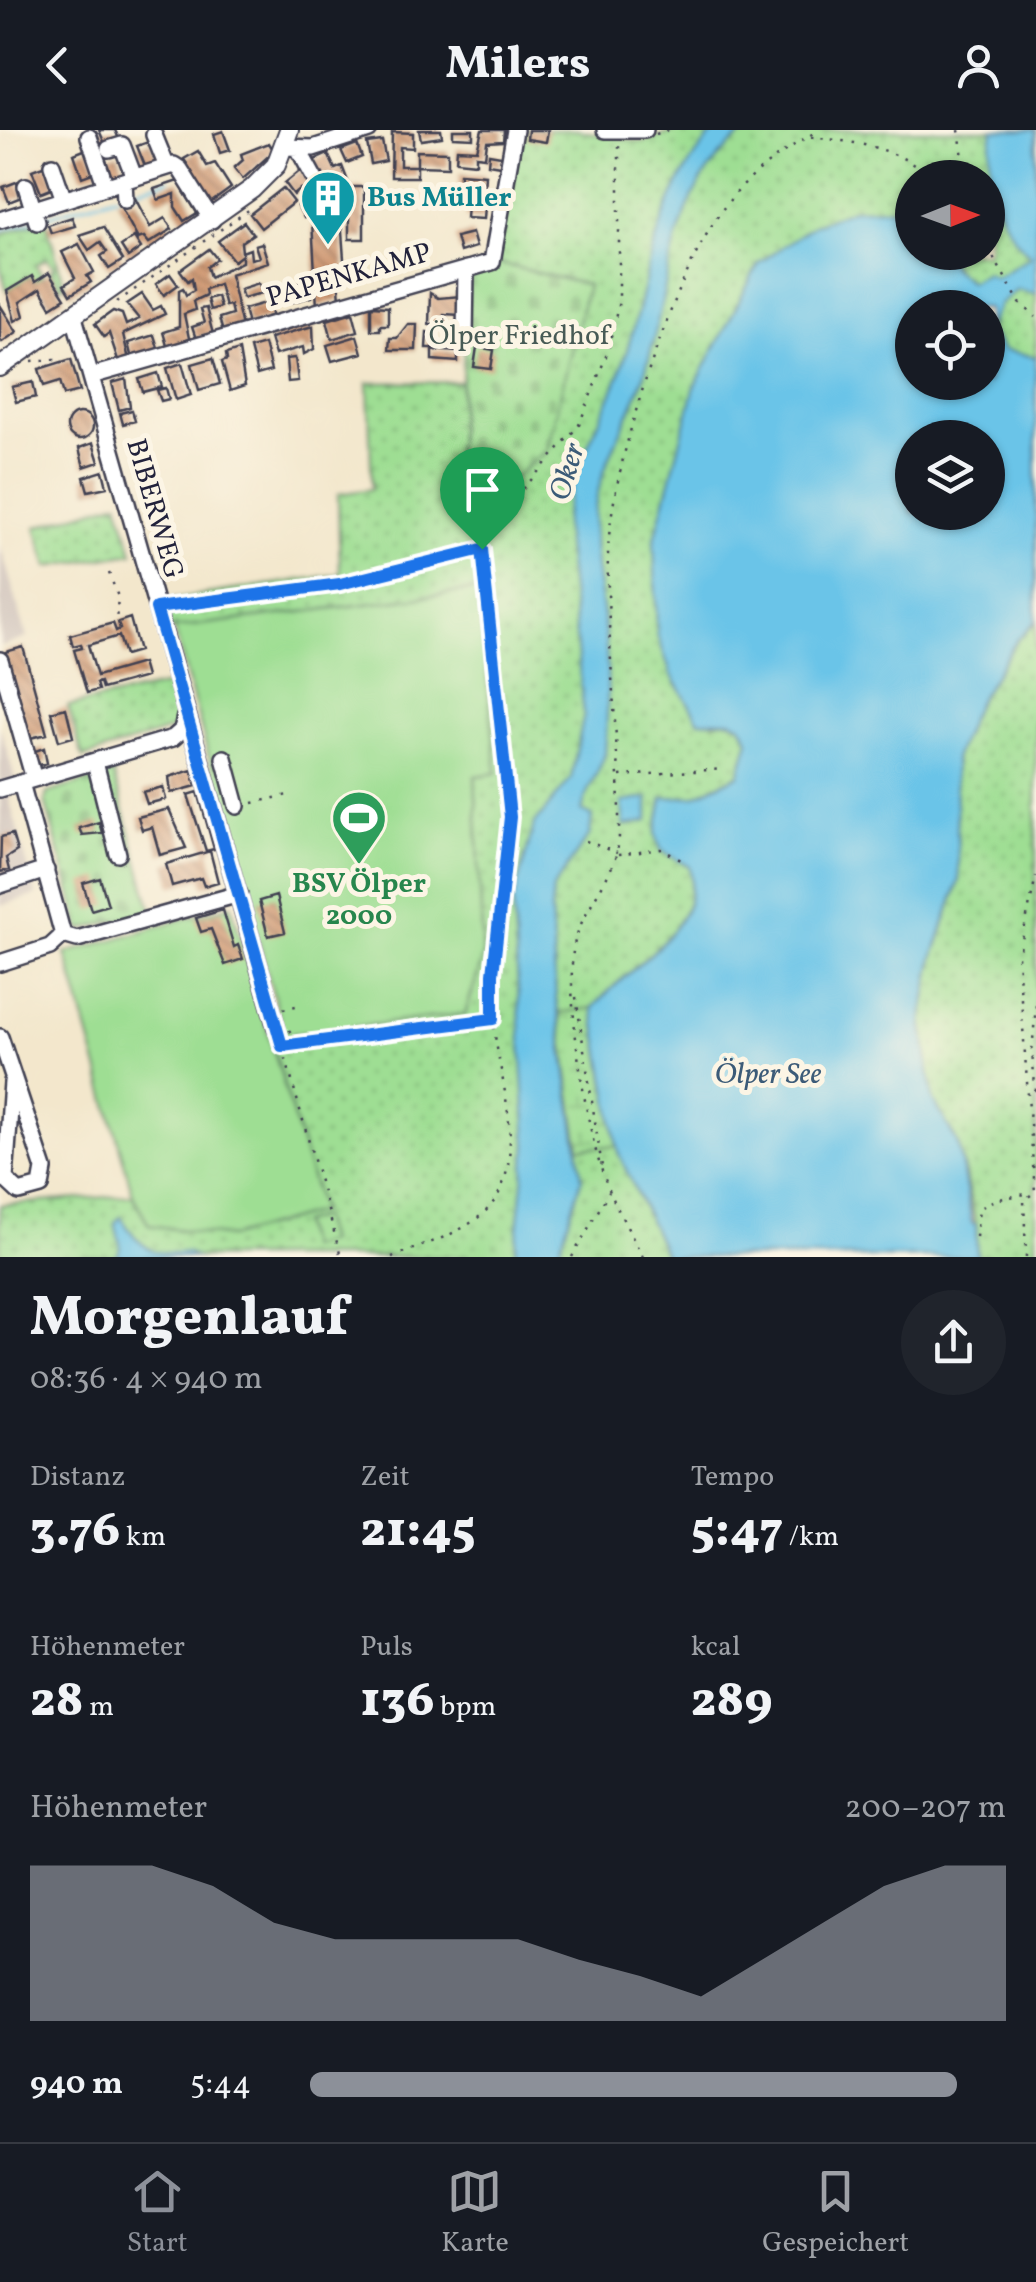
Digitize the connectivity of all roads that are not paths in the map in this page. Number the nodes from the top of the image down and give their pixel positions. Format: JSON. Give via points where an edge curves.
{"nodes":[{"id":1,"x":369,"y":130,"type":"edge"},
{"id":2,"x":515,"y":130,"type":"edge"},
{"id":3,"x":645,"y":130,"type":"edge"},
{"id":4,"x":613,"y":131,"type":"edge"},
{"id":5,"x":154,"y":135,"type":"dead end"},
{"id":6,"x":89,"y":136,"type":"dead end"},
{"id":7,"x":291,"y":142,"type":"edge"},
{"id":8,"x":109,"y":149,"type":"dead end"},
{"id":9,"x":52,"y":166,"type":"dead end"},
{"id":10,"x":167,"y":167,"type":"junction"},
{"id":11,"x":26,"y":186,"type":"dead end"},
{"id":12,"x":106,"y":186,"type":"junction"},
{"id":13,"x":128,"y":188,"type":"junction"},
{"id":14,"x":74,"y":202,"type":"junction"},
{"id":15,"x":35,"y":216,"type":"junction"},
{"id":16,"x":327,"y":219,"type":"dead end"},
{"id":17,"x":0,"y":220,"type":"edge"},
{"id":18,"x":212,"y":220,"type":"junction"},
{"id":19,"x":466,"y":269,"type":"junction"},
{"id":20,"x":74,"y":317,"type":"junction"},
{"id":21,"x":466,"y":339,"type":"dead end"},
{"id":22,"x":0,"y":366,"type":"edge"},
{"id":23,"x":91,"y":376,"type":"junction"},
{"id":24,"x":0,"y":660,"type":"edge"},
{"id":25,"x":185,"y":716,"type":"junction"},
{"id":26,"x":224,"y":758,"type":"dead end"},
{"id":27,"x":95,"y":762,"type":"junction"},
{"id":28,"x":28,"y":781,"type":"junction"},
{"id":29,"x":0,"y":788,"type":"edge"},
{"id":30,"x":216,"y":811,"type":"junction"},
{"id":31,"x":118,"y":854,"type":"dead end"},
{"id":32,"x":46,"y":870,"type":"junction"},
{"id":33,"x":0,"y":885,"type":"edge"},
{"id":34,"x":239,"y":894,"type":"junction"},
{"id":35,"x":63,"y":935,"type":"junction"},
{"id":36,"x":0,"y":963,"type":"edge"},
{"id":37,"x":276,"y":1027,"type":"road end"},
{"id":38,"x":0,"y":1038,"type":"edge"},
{"id":39,"x":7,"y":1076,"type":"edge"},
{"id":40,"x":3,"y":1138,"type":"edge"}],
"edges":[{"from":1,"to":7,"type":"street"},
{"from":2,"to":19,"type":"street","name":"PAPENKAMP","via":[[492,262]]},
{"from":3,"to":4,"type":"street"},
{"from":5,"to":10,"type":"street"},
{"from":6,"to":12,"type":"street"},
{"from":7,"to":16,"type":"street","via":[[324,194]]},
{"from":7,"to":18,"type":"main road","via":[[252,189]]},
{"from":8,"to":13,"type":"street","via":[[122,145]]},
{"from":9,"to":14,"type":"street"},
{"from":10,"to":13,"type":"street"},
{"from":10,"to":18,"type":"street","via":[[180,169]]},
{"from":11,"to":15,"type":"street"},
{"from":12,"to":13,"type":"street"},
{"from":12,"to":14,"type":"street"},
{"from":14,"to":15,"type":"street"},
{"from":15,"to":17,"type":"street"},
{"from":18,"to":20,"type":"main road"},
{"from":19,"to":21,"type":"street"},
{"from":19,"to":23,"type":"street","name":"PAPENKAMP"},
{"from":20,"to":22,"type":"main road"},
{"from":20,"to":23,"type":"street","name":"BIBERWEG"},
{"from":23,"to":25,"type":"street","name":"BIBERWEG"},
{"from":24,"to":28,"type":"street"},
{"from":25,"to":27,"type":"street","via":[[173,738]]},
{"from":25,"to":30,"type":"street","name":"BIBERWEG"},
{"from":26,"to":30,"type":"street","via":[[245,805]]},
{"from":27,"to":28,"type":"street"},
{"from":27,"to":31,"type":"street"},
{"from":28,"to":29,"type":"street"},
{"from":28,"to":32,"type":"street"},
{"from":30,"to":34,"type":"street","name":"BIBERWEG"},
{"from":32,"to":33,"type":"street"},
{"from":32,"to":35,"type":"street"},
{"from":34,"to":35,"type":"street","via":[[76,939]]},
{"from":34,"to":37,"type":"street","name":"BIBERWEG"},
{"from":35,"to":36,"type":"street"},
{"from":38,"to":39,"type":"street"},
{"from":39,"to":40,"type":"street"},
{"from":39,"to":40,"type":"street","via":[[25,1106],[44,1169],[41,1186],[18,1192],[5,1180]]}]}
